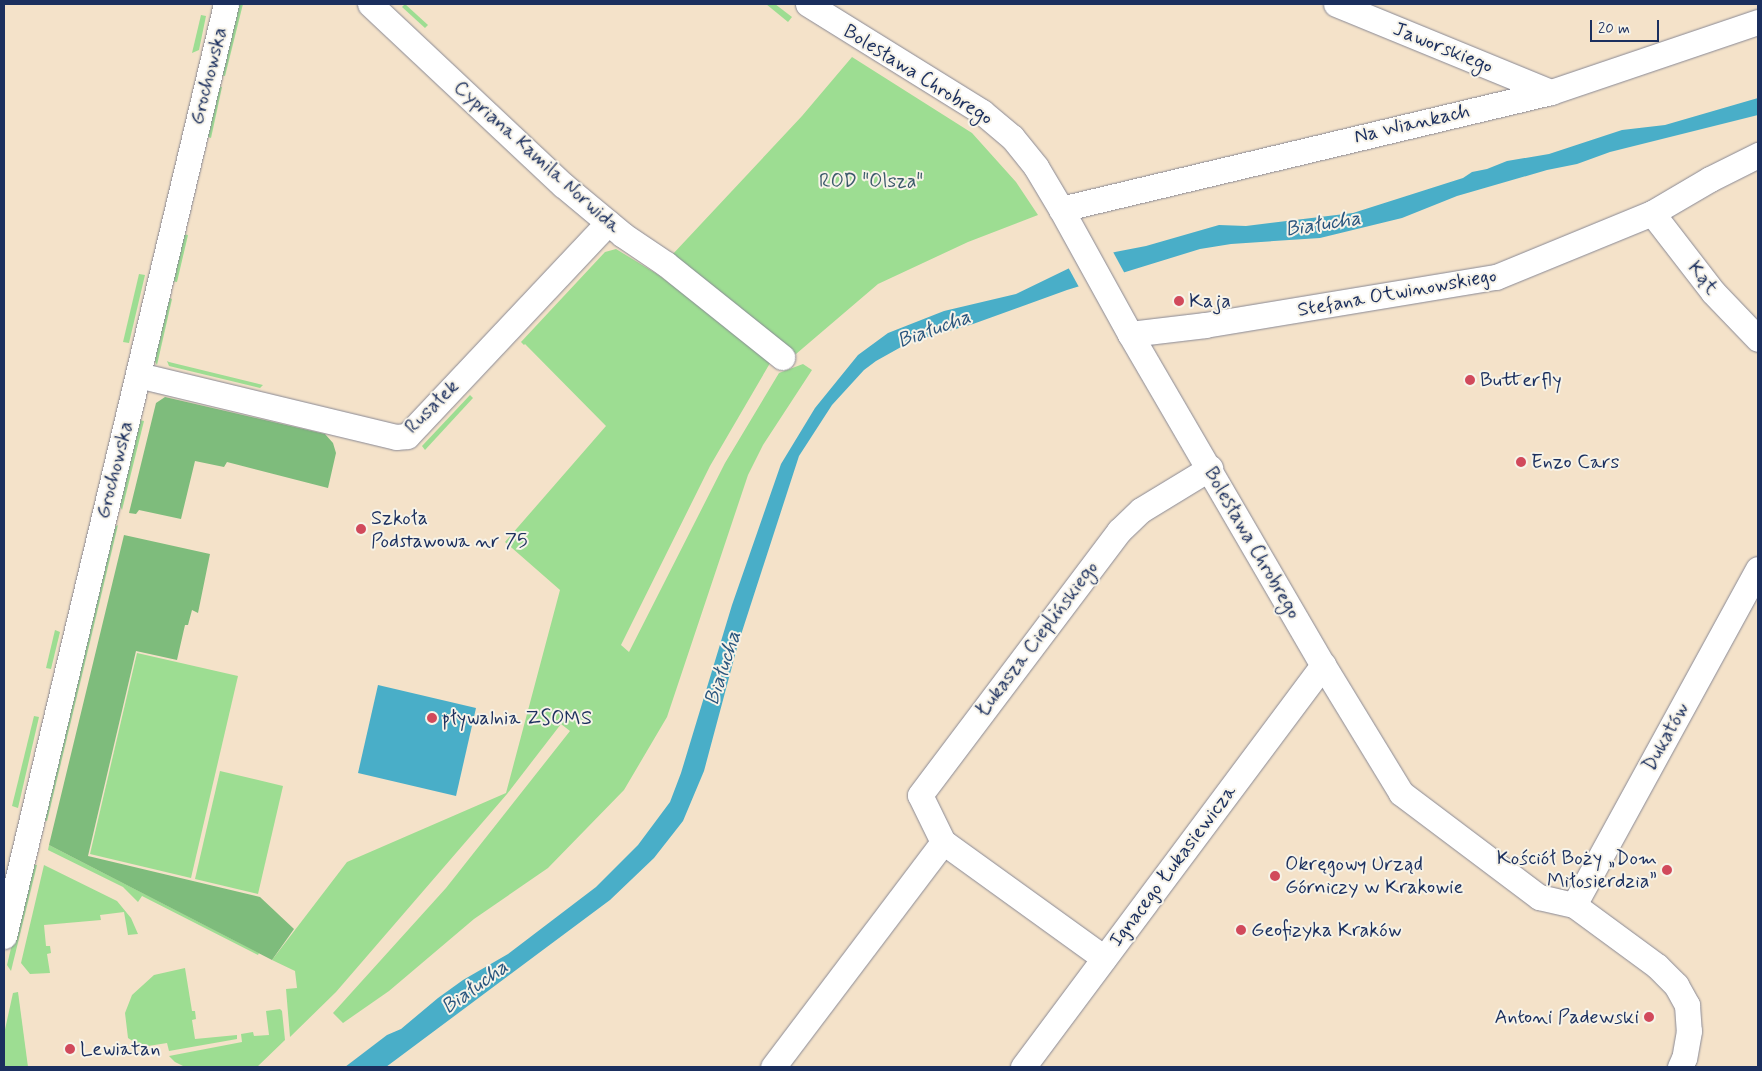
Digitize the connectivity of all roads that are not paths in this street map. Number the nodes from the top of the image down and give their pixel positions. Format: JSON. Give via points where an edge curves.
{"nodes":[{"id":1,"x":226,"y":4,"type":"edge"},
{"id":2,"x":370,"y":4,"type":"edge"},
{"id":3,"x":808,"y":4,"type":"edge"},
{"id":4,"x":1336,"y":4,"type":"edge"},
{"id":5,"x":1758,"y":22,"type":"edge"},
{"id":6,"x":1551,"y":92,"type":"junction"},
{"id":7,"x":1758,"y":156,"type":"edge"},
{"id":8,"x":1652,"y":213,"type":"junction"},
{"id":9,"x":1065,"y":216,"type":"junction"},
{"id":10,"x":608,"y":223,"type":"junction"},
{"id":11,"x":1130,"y":334,"type":"junction"},
{"id":12,"x":1758,"y":339,"type":"edge"},
{"id":13,"x":782,"y":357,"type":"dead end"},
{"id":14,"x":138,"y":375,"type":"junction"},
{"id":15,"x":1210,"y":468,"type":"junction"},
{"id":16,"x":1758,"y":569,"type":"edge"},
{"id":17,"x":1323,"y":665,"type":"junction"},
{"id":18,"x":943,"y":842,"type":"junction"},
{"id":19,"x":14,"y":846,"type":"edge"},
{"id":20,"x":1574,"y":905,"type":"junction"},
{"id":21,"x":4,"y":936,"type":"edge"},
{"id":22,"x":1104,"y":958,"type":"junction"},
{"id":23,"x":773,"y":1067,"type":"edge"},
{"id":24,"x":1023,"y":1067,"type":"edge"},
{"id":25,"x":1680,"y":1067,"type":"edge"}],
"edges":[{"from":1,"to":14,"type":"street","name":"Grochowska"},
{"from":2,"to":10,"type":"street","name":"Cypriana Kamila Norwida","via":[[558,182]]},
{"from":3,"to":9,"type":"street","name":"Bolesława Chrobrego","via":[[982,112],[1012,137]]},
{"from":4,"to":6,"type":"street","name":"Jaworskiego"},
{"from":5,"to":6,"type":"street","name":"Na Wiankach"},
{"from":6,"to":9,"type":"street","name":"Na Wiankach"},
{"from":7,"to":8,"type":"street","name":"Stefana Otwinowskiego"},
{"from":8,"to":11,"type":"street","name":"Stefana Otwinowskiego","via":[[1496,277],[1205,325]]},
{"from":8,"to":12,"type":"street","name":"Kąt","via":[[1713,292]]},
{"from":9,"to":11,"type":"street","name":"Bolesława Chrobrego"},
{"from":10,"to":13,"type":"street","name":"Cypriana Kamila Norwida","via":[[666,264]]},
{"from":10,"to":14,"type":"street","name":"Rusałek","via":[[407,436],[396,437]]},
{"from":11,"to":15,"type":"street","name":"Bolesława Chrobrego"},
{"from":14,"to":19,"type":"street","name":"Grochowska"},
{"from":15,"to":17,"type":"street","name":"Bolesława Chrobrego"},
{"from":15,"to":18,"type":"street","name":"Łukasza Cieplińskiego","via":[[1141,510],[1119,531],[920,795]]},
{"from":16,"to":20,"type":"street","name":"Dukatów"},
{"from":17,"to":20,"type":"street","name":"Bolesława Chrobrego","via":[[1401,792],[1539,896]]},
{"from":17,"to":22,"type":"street","name":"Ignacego Łukasiewicza"},
{"from":18,"to":22,"type":"street","name":"Łukasza Cieplińskiego"},
{"from":18,"to":23,"type":"street"},
{"from":19,"to":21,"type":"street","name":"Grochowska"},
{"from":20,"to":25,"type":"street","name":"Bolesława Chrobrego","via":[[1657,966],[1676,985],[1688,1005],[1689,1031]]},
{"from":22,"to":24,"type":"street","name":"Ignacego Łukasiewicza"}]}
